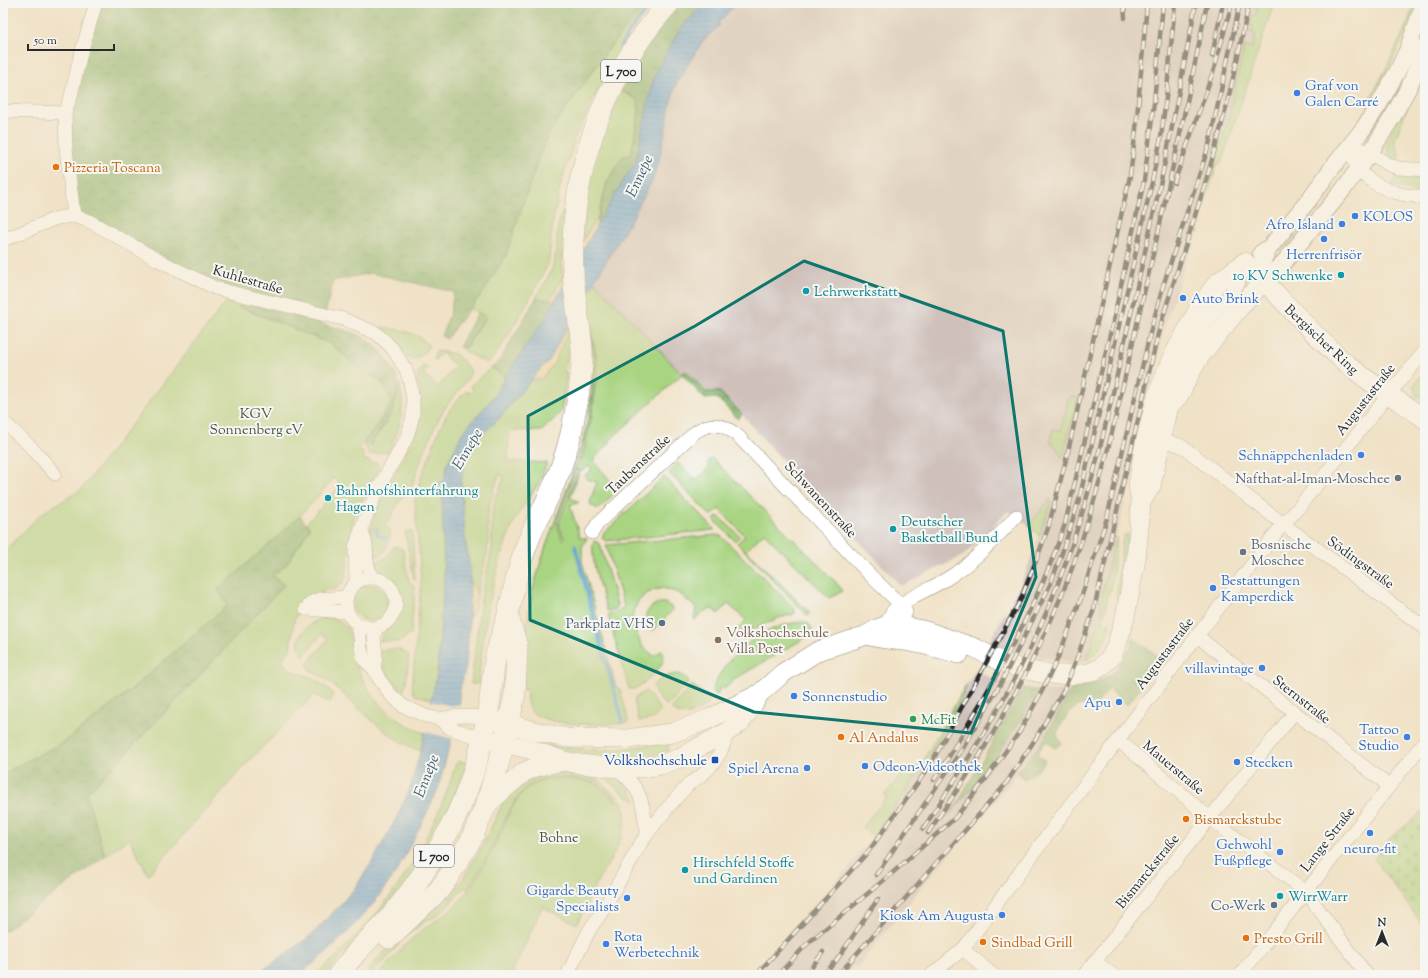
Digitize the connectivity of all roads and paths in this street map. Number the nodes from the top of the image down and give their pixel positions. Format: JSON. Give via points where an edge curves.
{"nodes":[{"id":1,"x":96,"y":3,"type":"edge"},
{"id":2,"x":669,"y":3,"type":"edge"},
{"id":3,"x":1424,"y":3,"type":"edge"},
{"id":4,"x":1425,"y":46,"type":"edge"},
{"id":5,"x":3,"y":112,"type":"edge"},
{"id":6,"x":65,"y":113,"type":"junction"},
{"id":7,"x":1350,"y":144,"type":"junction"},
{"id":8,"x":1370,"y":153,"type":"junction"},
{"id":9,"x":1425,"y":170,"type":"edge"},
{"id":10,"x":1358,"y":171,"type":"junction"},
{"id":11,"x":1425,"y":197,"type":"edge"},
{"id":12,"x":74,"y":216,"type":"junction"},
{"id":13,"x":3,"y":240,"type":"edge"},
{"id":14,"x":1270,"y":247,"type":"junction"},
{"id":15,"x":1246,"y":262,"type":"junction"},
{"id":16,"x":1264,"y":281,"type":"junction"},
{"id":17,"x":1425,"y":351,"type":"edge"},
{"id":18,"x":1389,"y":394,"type":"junction"},
{"id":19,"x":1169,"y":406,"type":"junction"},
{"id":20,"x":1425,"y":419,"type":"edge"},
{"id":21,"x":3,"y":421,"type":"edge"},
{"id":22,"x":713,"y":425,"type":"joint"},
{"id":23,"x":1161,"y":439,"type":"junction"},
{"id":24,"x":55,"y":474,"type":"dead end"},
{"id":25,"x":1141,"y":502,"type":"junction"},
{"id":26,"x":1016,"y":516,"type":"dead end"},
{"id":27,"x":1283,"y":524,"type":"junction"},
{"id":28,"x":362,"y":530,"type":"junction"},
{"id":29,"x":592,"y":534,"type":"dead end"},
{"id":30,"x":371,"y":577,"type":"junction"},
{"id":31,"x":356,"y":582,"type":"junction"},
{"id":32,"x":346,"y":597,"type":"junction"},
{"id":33,"x":901,"y":605,"type":"junction"},
{"id":34,"x":346,"y":612,"type":"junction"},
{"id":35,"x":508,"y":616,"type":"junction"},
{"id":36,"x":359,"y":626,"type":"junction"},
{"id":37,"x":376,"y":628,"type":"junction"},
{"id":38,"x":1425,"y":628,"type":"edge"},
{"id":39,"x":892,"y":630,"type":"junction"},
{"id":40,"x":1197,"y":636,"type":"junction"},
{"id":41,"x":374,"y":669,"type":"junction"},
{"id":42,"x":759,"y":694,"type":"junction"},
{"id":43,"x":1294,"y":713,"type":"junction"},
{"id":44,"x":487,"y":718,"type":"junction"},
{"id":45,"x":439,"y":720,"type":"junction"},
{"id":46,"x":509,"y":723,"type":"junction"},
{"id":47,"x":727,"y":732,"type":"junction"},
{"id":48,"x":482,"y":739,"type":"junction"},
{"id":49,"x":1118,"y":740,"type":"junction"},
{"id":50,"x":1425,"y":741,"type":"edge"},
{"id":51,"x":504,"y":744,"type":"junction"},
{"id":52,"x":564,"y":761,"type":"junction"},
{"id":53,"x":617,"y":768,"type":"junction"},
{"id":54,"x":1389,"y":786,"type":"junction"},
{"id":55,"x":486,"y":804,"type":"junction"},
{"id":56,"x":1210,"y":818,"type":"junction"},
{"id":57,"x":648,"y":833,"type":"junction"},
{"id":58,"x":1306,"y":892,"type":"junction"},
{"id":59,"x":963,"y":949,"type":"junction"},
{"id":60,"x":1095,"y":961,"type":"junction"},
{"id":61,"x":338,"y":975,"type":"edge"},
{"id":62,"x":356,"y":975,"type":"edge"},
{"id":63,"x":567,"y":975,"type":"edge"},
{"id":64,"x":930,"y":975,"type":"edge"},
{"id":65,"x":993,"y":975,"type":"edge"},
{"id":66,"x":1084,"y":975,"type":"edge"},
{"id":67,"x":1113,"y":975,"type":"edge"},
{"id":68,"x":1240,"y":975,"type":"edge"},
{"id":69,"x":1367,"y":975,"type":"edge"}],
"edges":[{"from":1,"to":6,"type":"street"},
{"from":2,"to":35,"type":"main road","number":"L 700","via":[[647,30],[616,81],[601,112],[581,175],[574,222],[573,276],[582,360],[573,423],[557,478],[522,558]]},
{"from":3,"to":7,"type":"street","number":"L 700","via":[[1397,72],[1363,129]]},
{"from":4,"to":8,"type":"street","number":"L 700","via":[[1406,91]]},
{"from":5,"to":6,"type":"street"},
{"from":6,"to":12,"type":"street","via":[[68,178]]},
{"from":7,"to":8,"type":"street"},
{"from":7,"to":10,"type":"street"},
{"from":7,"to":14,"type":"street","number":"L 700"},
{"from":8,"to":9,"type":"street","via":[[1398,168]]},
{"from":8,"to":10,"type":"street","number":"L 700"},
{"from":10,"to":11,"type":"street","via":[[1384,189],[1411,197]]},
{"from":10,"to":16,"type":"street","number":"L 700","via":[[1285,260]]},
{"from":12,"to":13,"type":"street","via":[[57,218]]},
{"from":12,"to":28,"type":"street","name":"Kuhlestraße","via":[[89,220],[158,260],[215,288],[356,324],[376,333],[392,348],[406,370],[410,382],[413,415],[406,439],[379,487]]},
{"from":14,"to":15,"type":"street","number":"L 700"},
{"from":14,"to":16,"type":"street","number":"L 700","via":[[1260,270]]},
{"from":15,"to":16,"type":"main road","name":"Bergischer Ring"},
{"from":15,"to":19,"type":"street","via":[[1238,284],[1207,322],[1177,370],[1168,394]]},
{"from":15,"to":25,"type":"main road","number":"L 700","via":[[1217,283],[1199,308],[1171,360],[1156,399],[1145,441],[1138,485]]},
{"from":16,"to":18,"type":"main road","name":"Bergischer Ring","via":[[1340,359]]},
{"from":16,"to":19,"type":"main road","number":"L 700","via":[[1200,356],[1179,395]]},
{"from":17,"to":18,"type":"street","name":"Augustastraße"},
{"from":18,"to":20,"type":"main road","name":"Bergischer Ring"},
{"from":18,"to":27,"type":"street","name":"Augustastraße"},
{"from":19,"to":23,"type":"main road","number":"L 700"},
{"from":21,"to":24,"type":"street"},
{"from":22,"to":29,"type":"street","name":"Taubenstraße","via":[[694,433],[598,523]]},
{"from":22,"to":33,"type":"street","name":"Schwanenstraße","via":[[724,426],[738,436]]},
{"from":23,"to":25,"type":"main road","number":"L 700","via":[[1151,486]]},
{"from":23,"to":27,"type":"street","name":"Södingstraße","via":[[1182,446]]},
{"from":25,"to":39,"type":"main road","number":"L 700","via":[[1136,559],[1125,617],[1112,656],[1102,667],[1092,672],[1060,675],[1041,673],[998,660],[971,657],[904,641]]},
{"from":26,"to":33,"type":"street","via":[[970,562],[949,578]]},
{"from":27,"to":38,"type":"street","name":"Södingstraße"},
{"from":27,"to":40,"type":"street","name":"Augustastraße"},
{"from":28,"to":30,"type":"street"},
{"from":28,"to":31,"type":"street","name":"Kuhlestraße","via":[[355,547]]},
{"from":30,"to":31,"type":"street"},
{"from":30,"to":37,"type":"street","via":[[389,585],[396,601],[391,619]]},
{"from":31,"to":32,"type":"street"},
{"from":32,"to":34,"type":"street"},
{"from":32,"to":34,"type":"street","via":[[319,599],[306,609]]},
{"from":33,"to":39,"type":"street","via":[[906,612]]},
{"from":34,"to":36,"type":"street"},
{"from":35,"to":44,"type":"main road","via":[[494,662]]},
{"from":35,"to":46,"type":"main road","via":[[517,646],[515,694]]},
{"from":36,"to":37,"type":"street"},
{"from":36,"to":41,"type":"street","via":[[364,660]]},
{"from":37,"to":41,"type":"street"},
{"from":39,"to":42,"type":"main road","number":"L 700","via":[[867,635],[818,651],[783,673]]},
{"from":40,"to":43,"type":"street","name":"Sternstraße"},
{"from":40,"to":49,"type":"street","name":"Augustastraße"},
{"from":41,"to":45,"type":"street","via":[[390,694],[403,706]]},
{"from":42,"to":46,"type":"main road","number":"L 700","via":[[685,728],[666,734],[636,738],[567,738]]},
{"from":42,"to":47,"type":"main road","number":"L 700","via":[[741,722]]},
{"from":43,"to":54,"type":"street","name":"Sternstraße"},
{"from":43,"to":56,"type":"street","name":"Bismarckstraße"},
{"from":44,"to":45,"type":"street","via":[[459,715]]},
{"from":44,"to":46,"type":"main road"},
{"from":44,"to":48,"type":"main road"},
{"from":45,"to":48,"type":"street","via":[[450,728]]},
{"from":46,"to":51,"type":"main road"},
{"from":47,"to":53,"type":"main road","number":"L 700","via":[[677,759],[636,768]]},
{"from":47,"to":57,"type":"street","via":[[722,751],[704,774],[692,782]]},
{"from":48,"to":51,"type":"main road"},
{"from":48,"to":61,"type":"main road","number":"L 700","via":[[457,812],[432,860],[391,916]]},
{"from":49,"to":56,"type":"street","name":"Mauerstraße"},
{"from":49,"to":59,"type":"street","name":"Augustastraße"},
{"from":50,"to":54,"type":"street","name":"Lange Straße"},
{"from":51,"to":52,"type":"main road","number":"L 700","via":[[544,753]]},
{"from":51,"to":55,"type":"main road","number":"L 700"},
{"from":52,"to":53,"type":"main road","number":"L 700"},
{"from":52,"to":55,"type":"main road","number":"L 700","via":[[524,772]]},
{"from":53,"to":57,"type":"street","via":[[640,796]]},
{"from":54,"to":58,"type":"street","name":"Lange Straße"},
{"from":55,"to":62,"type":"main road","number":"L 700","via":[[471,840],[438,891],[400,927]]},
{"from":56,"to":58,"type":"street","name":"Mauerstraße"},
{"from":56,"to":60,"type":"street","name":"Bismarckstraße"},
{"from":57,"to":63,"type":"street","via":[[604,910],[590,929]]},
{"from":58,"to":68,"type":"street","name":"Lange Straße"},
{"from":58,"to":69,"type":"street","name":"Mauerstraße"},
{"from":59,"to":64,"type":"street","name":"Augustastraße"},
{"from":59,"to":65,"type":"street"},
{"from":60,"to":66,"type":"street","name":"Bismarckstraße"},
{"from":60,"to":67,"type":"street"}]}
